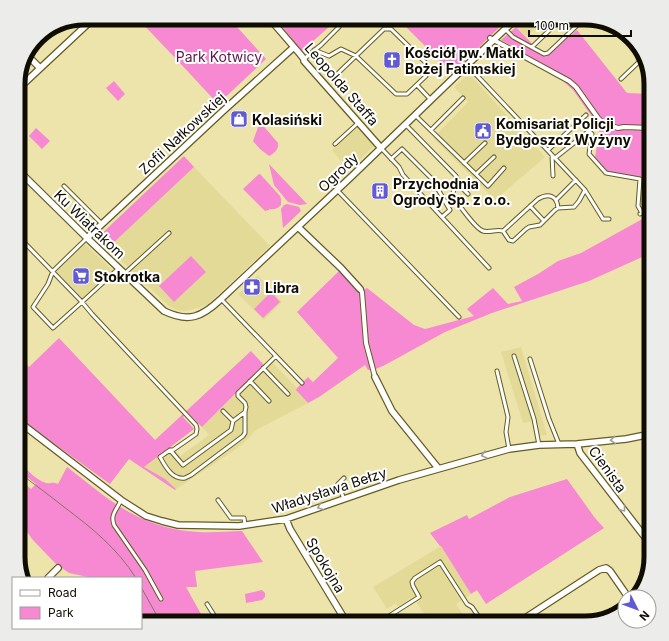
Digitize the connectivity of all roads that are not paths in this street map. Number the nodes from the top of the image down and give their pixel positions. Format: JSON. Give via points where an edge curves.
{"nodes":[{"id":1,"x":86,"y":25,"type":"edge"},
{"id":2,"x":275,"y":25,"type":"edge"},
{"id":3,"x":510,"y":25,"type":"edge"},
{"id":4,"x":555,"y":25,"type":"edge"},
{"id":5,"x":578,"y":25,"type":"edge"},
{"id":6,"x":339,"y":27,"type":"dead end"},
{"id":7,"x":505,"y":29,"type":"junction"},
{"id":8,"x":492,"y":39,"type":"junction"},
{"id":9,"x":294,"y":47,"type":"junction"},
{"id":10,"x":532,"y":47,"type":"junction"},
{"id":11,"x":314,"y":50,"type":"junction"},
{"id":12,"x":356,"y":56,"type":"junction"},
{"id":13,"x":31,"y":59,"type":"edge"},
{"id":14,"x":304,"y":59,"type":"junction"},
{"id":15,"x":639,"y":62,"type":"edge"},
{"id":16,"x":467,"y":65,"type":"junction"},
{"id":17,"x":40,"y":68,"type":"junction"},
{"id":18,"x":334,"y":77,"type":"dead end"},
{"id":19,"x":621,"y":79,"type":"dead end"},
{"id":20,"x":25,"y":82,"type":"edge"},
{"id":21,"x":417,"y":85,"type":"junction"},
{"id":22,"x":463,"y":98,"type":"dead end"},
{"id":23,"x":431,"y":100,"type":"junction"},
{"id":24,"x":415,"y":115,"type":"junction"},
{"id":25,"x":586,"y":115,"type":"dead end"},
{"id":26,"x":358,"y":122,"type":"junction"},
{"id":27,"x":405,"y":124,"type":"junction"},
{"id":28,"x":644,"y":128,"type":"edge"},
{"id":29,"x":431,"y":130,"type":"junction"},
{"id":30,"x":485,"y":143,"type":"dead end"},
{"id":31,"x":335,"y":144,"type":"dead end"},
{"id":32,"x":381,"y":148,"type":"junction"},
{"id":33,"x":548,"y":150,"type":"junction"},
{"id":34,"x":552,"y":155,"type":"junction"},
{"id":35,"x":494,"y":157,"type":"dead end"},
{"id":36,"x":555,"y":158,"type":"junction"},
{"id":37,"x":391,"y":160,"type":"junction"},
{"id":38,"x":464,"y":163,"type":"junction"},
{"id":39,"x":504,"y":168,"type":"dead end"},
{"id":40,"x":476,"y":174,"type":"junction"},
{"id":41,"x":553,"y":176,"type":"dead end"},
{"id":42,"x":25,"y":177,"type":"edge"},
{"id":43,"x":576,"y":180,"type":"junction"},
{"id":44,"x":456,"y":182,"type":"junction"},
{"id":45,"x":64,"y":186,"type":"dead end"},
{"id":46,"x":337,"y":190,"type":"junction"},
{"id":47,"x":585,"y":190,"type":"junction"},
{"id":48,"x":468,"y":194,"type":"dead end"},
{"id":49,"x":556,"y":200,"type":"junction"},
{"id":50,"x":530,"y":206,"type":"junction"},
{"id":51,"x":558,"y":208,"type":"junction"},
{"id":52,"x":640,"y":214,"type":"dead end"},
{"id":53,"x":442,"y":217,"type":"junction"},
{"id":54,"x":609,"y":219,"type":"dead end"},
{"id":55,"x":544,"y":221,"type":"junction"},
{"id":56,"x":102,"y":224,"type":"junction"},
{"id":57,"x":298,"y":227,"type":"junction"},
{"id":58,"x":503,"y":231,"type":"junction"},
{"id":59,"x":169,"y":233,"type":"dead end"},
{"id":60,"x":87,"y":238,"type":"junction"},
{"id":61,"x":25,"y":243,"type":"edge"},
{"id":62,"x":119,"y":268,"type":"junction"},
{"id":63,"x":489,"y":268,"type":"dead end"},
{"id":64,"x":52,"y":271,"type":"junction"},
{"id":65,"x":124,"y":274,"type":"junction"},
{"id":66,"x":360,"y":289,"type":"joint"},
{"id":67,"x":221,"y":299,"type":"junction"},
{"id":68,"x":82,"y":302,"type":"junction"},
{"id":69,"x":164,"y":312,"type":"joint"},
{"id":70,"x":459,"y":317,"type":"dead end"},
{"id":71,"x":276,"y":356,"type":"junction"},
{"id":72,"x":514,"y":356,"type":"dead end"},
{"id":73,"x":530,"y":360,"type":"dead end"},
{"id":74,"x":263,"y":368,"type":"junction"},
{"id":75,"x":497,"y":371,"type":"dead end"},
{"id":76,"x":375,"y":377,"type":"joint"},
{"id":77,"x":250,"y":381,"type":"junction"},
{"id":78,"x":302,"y":382,"type":"dead end"},
{"id":79,"x":288,"y":394,"type":"dead end"},
{"id":80,"x":269,"y":401,"type":"dead end"},
{"id":81,"x":223,"y":411,"type":"dead end"},
{"id":82,"x":245,"y":412,"type":"junction"},
{"id":83,"x":233,"y":421,"type":"junction"},
{"id":84,"x":25,"y":426,"type":"edge"},
{"id":85,"x":644,"y":435,"type":"edge"},
{"id":86,"x":559,"y":444,"type":"junction"},
{"id":87,"x":577,"y":444,"type":"junction"},
{"id":88,"x":540,"y":445,"type":"junction"},
{"id":89,"x":508,"y":449,"type":"junction"},
{"id":90,"x":170,"y":450,"type":"junction"},
{"id":91,"x":438,"y":468,"type":"junction"},
{"id":92,"x":344,"y":478,"type":"dead end"},
{"id":93,"x":344,"y":499,"type":"junction"},
{"id":94,"x":121,"y":500,"type":"junction"},
{"id":95,"x":218,"y":500,"type":"dead end"},
{"id":96,"x":286,"y":520,"type":"junction"},
{"id":97,"x":245,"y":525,"type":"junction"},
{"id":98,"x":644,"y":536,"type":"edge"},
{"id":99,"x":58,"y":568,"type":"dead end"},
{"id":100,"x":49,"y":577,"type":"edge"},
{"id":101,"x":622,"y":589,"type":"edge"},
{"id":102,"x":161,"y":599,"type":"dead end"},
{"id":103,"x":208,"y":604,"type":"dead end"},
{"id":104,"x":214,"y":616,"type":"edge"},
{"id":105,"x":343,"y":616,"type":"edge"},
{"id":106,"x":389,"y":616,"type":"edge"},
{"id":107,"x":478,"y":616,"type":"edge"},
{"id":108,"x":528,"y":616,"type":"edge"}],
"edges":[{"from":1,"to":17,"type":"street"},
{"from":2,"to":9,"type":"street","name":"Leopolda Staffa"},
{"from":3,"to":7,"type":"street","name":"Ogrody"},
{"from":4,"to":10,"type":"lane"},
{"from":5,"to":10,"type":"lane","via":[[548,53],[544,54]]},
{"from":6,"to":11,"type":"lane"},
{"from":7,"to":8,"type":"street","name":"Ogrody"},
{"from":7,"to":10,"type":"lane"},
{"from":8,"to":16,"type":"street","name":"Ogrody"},
{"from":8,"to":28,"type":"street","via":[[569,81],[603,123],[618,128]]},
{"from":9,"to":14,"type":"street","name":"Leopolda Staffa"},
{"from":9,"to":56,"type":"street","name":"Zofii Nałkowskiej"},
{"from":11,"to":12,"type":"lane","via":[[329,56],[341,49]]},
{"from":11,"to":14,"type":"lane"},
{"from":12,"to":18,"type":"lane"},
{"from":12,"to":21,"type":"lane","via":[[396,94],[407,94]]},
{"from":12,"to":21,"type":"lane","via":[[384,29],[391,29],[426,63],[426,76]]},
{"from":13,"to":17,"type":"street"},
{"from":14,"to":26,"type":"street","name":"Leopolda Staffa"},
{"from":15,"to":19,"type":"lane"},
{"from":16,"to":23,"type":"street","name":"Ogrody"},
{"from":16,"to":33,"type":"lane"},
{"from":17,"to":20,"type":"street"},
{"from":21,"to":23,"type":"lane"},
{"from":22,"to":29,"type":"lane"},
{"from":23,"to":24,"type":"street","name":"Ogrody"},
{"from":24,"to":27,"type":"street","name":"Ogrody"},
{"from":24,"to":29,"type":"lane"},
{"from":25,"to":33,"type":"lane"},
{"from":26,"to":31,"type":"lane"},
{"from":26,"to":32,"type":"street","name":"Leopolda Staffa"},
{"from":27,"to":32,"type":"street","name":"Ogrody"},
{"from":27,"to":44,"type":"lane","via":[[456,176]]},
{"from":29,"to":38,"type":"lane"},
{"from":30,"to":38,"type":"lane"},
{"from":32,"to":37,"type":"lane"},
{"from":32,"to":46,"type":"street","name":"Ogrody"},
{"from":33,"to":34,"type":"lane"},
{"from":34,"to":36,"type":"lane"},
{"from":34,"to":41,"type":"lane"},
{"from":35,"to":40,"type":"lane"},
{"from":36,"to":43,"type":"lane"},
{"from":36,"to":52,"type":"lane","via":[[589,131],[592,134],[589,154],[606,173],[640,179]]},
{"from":37,"to":53,"type":"lane"},
{"from":37,"to":53,"type":"lane","via":[[402,149],[432,180],[450,210]]},
{"from":38,"to":40,"type":"lane"},
{"from":39,"to":40,"type":"lane","via":[[488,186]]},
{"from":42,"to":60,"type":"street","name":"Ku Wiatrakom"},
{"from":43,"to":47,"type":"lane"},
{"from":43,"to":49,"type":"lane"},
{"from":44,"to":48,"type":"lane"},
{"from":44,"to":58,"type":"lane","via":[[454,196],[476,226],[484,231]]},
{"from":45,"to":56,"type":"lane"},
{"from":46,"to":57,"type":"street","name":"Ogrody"},
{"from":46,"to":70,"type":"lane"},
{"from":47,"to":51,"type":"lane","via":[[580,202],[574,207]]},
{"from":47,"to":54,"type":"lane","via":[[603,219]]},
{"from":49,"to":50,"type":"lane","via":[[554,197],[543,196]]},
{"from":49,"to":51,"type":"lane"},
{"from":50,"to":55,"type":"lane"},
{"from":50,"to":58,"type":"lane"},
{"from":51,"to":55,"type":"lane"},
{"from":53,"to":63,"type":"lane"},
{"from":55,"to":58,"type":"lane","via":[[538,226],[529,227],[513,240],[509,240]]},
{"from":56,"to":60,"type":"street","name":"Zofii Nałkowskiej"},
{"from":57,"to":66,"type":"street"},
{"from":57,"to":67,"type":"street","name":"Ogrody"},
{"from":59,"to":65,"type":"lane"},
{"from":60,"to":62,"type":"street","name":"Ku Wiatrakom"},
{"from":60,"to":64,"type":"lane"},
{"from":61,"to":64,"type":"lane"},
{"from":62,"to":65,"type":"street","name":"Ku Wiatrakom"},
{"from":62,"to":68,"type":"lane"},
{"from":64,"to":68,"type":"lane"},
{"from":64,"to":68,"type":"lane","via":[[48,284],[33,307],[53,328]]},
{"from":65,"to":69,"type":"street","name":"Ku Wiatrakom"},
{"from":66,"to":76,"type":"street","via":[[366,343]]},
{"from":67,"to":69,"type":"street","name":"Ogrody","via":[[206,312],[189,318],[180,318]]},
{"from":67,"to":71,"type":"lane"},
{"from":68,"to":90,"type":"lane","via":[[196,425],[196,434],[174,450]]},
{"from":71,"to":74,"type":"lane"},
{"from":71,"to":78,"type":"lane"},
{"from":72,"to":88,"type":"lane"},
{"from":73,"to":86,"type":"lane"},
{"from":74,"to":77,"type":"lane"},
{"from":74,"to":79,"type":"lane"},
{"from":75,"to":89,"type":"lane","via":[[508,417]]},
{"from":76,"to":91,"type":"street","via":[[392,412]]},
{"from":77,"to":80,"type":"lane"},
{"from":77,"to":82,"type":"lane","via":[[238,393],[245,403]]},
{"from":81,"to":83,"type":"lane"},
{"from":82,"to":83,"type":"lane"},
{"from":82,"to":90,"type":"lane","via":[[243,436],[191,475],[185,478],[170,473],[160,457]]},
{"from":83,"to":90,"type":"lane","via":[[231,430],[183,465]]},
{"from":84,"to":94,"type":"street","name":"Władysława Bełzy"},
{"from":85,"to":87,"type":"street","name":"Władysława Bełzy","one_way":true},
{"from":86,"to":87,"type":"street","name":"Władysława Bełzy"},
{"from":86,"to":88,"type":"street","name":"Władysława Bełzy"},
{"from":87,"to":98,"type":"street","name":"Cienista","one_way":true,"via":[[580,453]]},
{"from":88,"to":89,"type":"street","name":"Władysława Bełzy"},
{"from":89,"to":91,"type":"street","name":"Władysława Bełzy","one_way":true},
{"from":91,"to":93,"type":"street","name":"Władysława Bełzy"},
{"from":92,"to":93,"type":"lane","via":[[338,484]]},
{"from":93,"to":96,"type":"street","name":"Władysława Bełzy","one_way":true},
{"from":94,"to":97,"type":"street","name":"Władysława Bełzy","via":[[146,516],[178,525]]},
{"from":94,"to":102,"type":"lane","via":[[112,516],[114,525],[145,570]]},
{"from":95,"to":97,"type":"lane","via":[[231,518],[244,518]]},
{"from":96,"to":97,"type":"street","name":"Władysława Bełzy"},
{"from":96,"to":105,"type":"street","name":"Spokojna"},
{"from":99,"to":100,"type":"street"},
{"from":101,"to":108,"type":"street","via":[[610,571],[606,568],[599,570]]},
{"from":103,"to":104,"type":"lane"},
{"from":106,"to":107,"type":"lane","via":[[419,597],[412,582],[440,562],[467,604]]}]}
